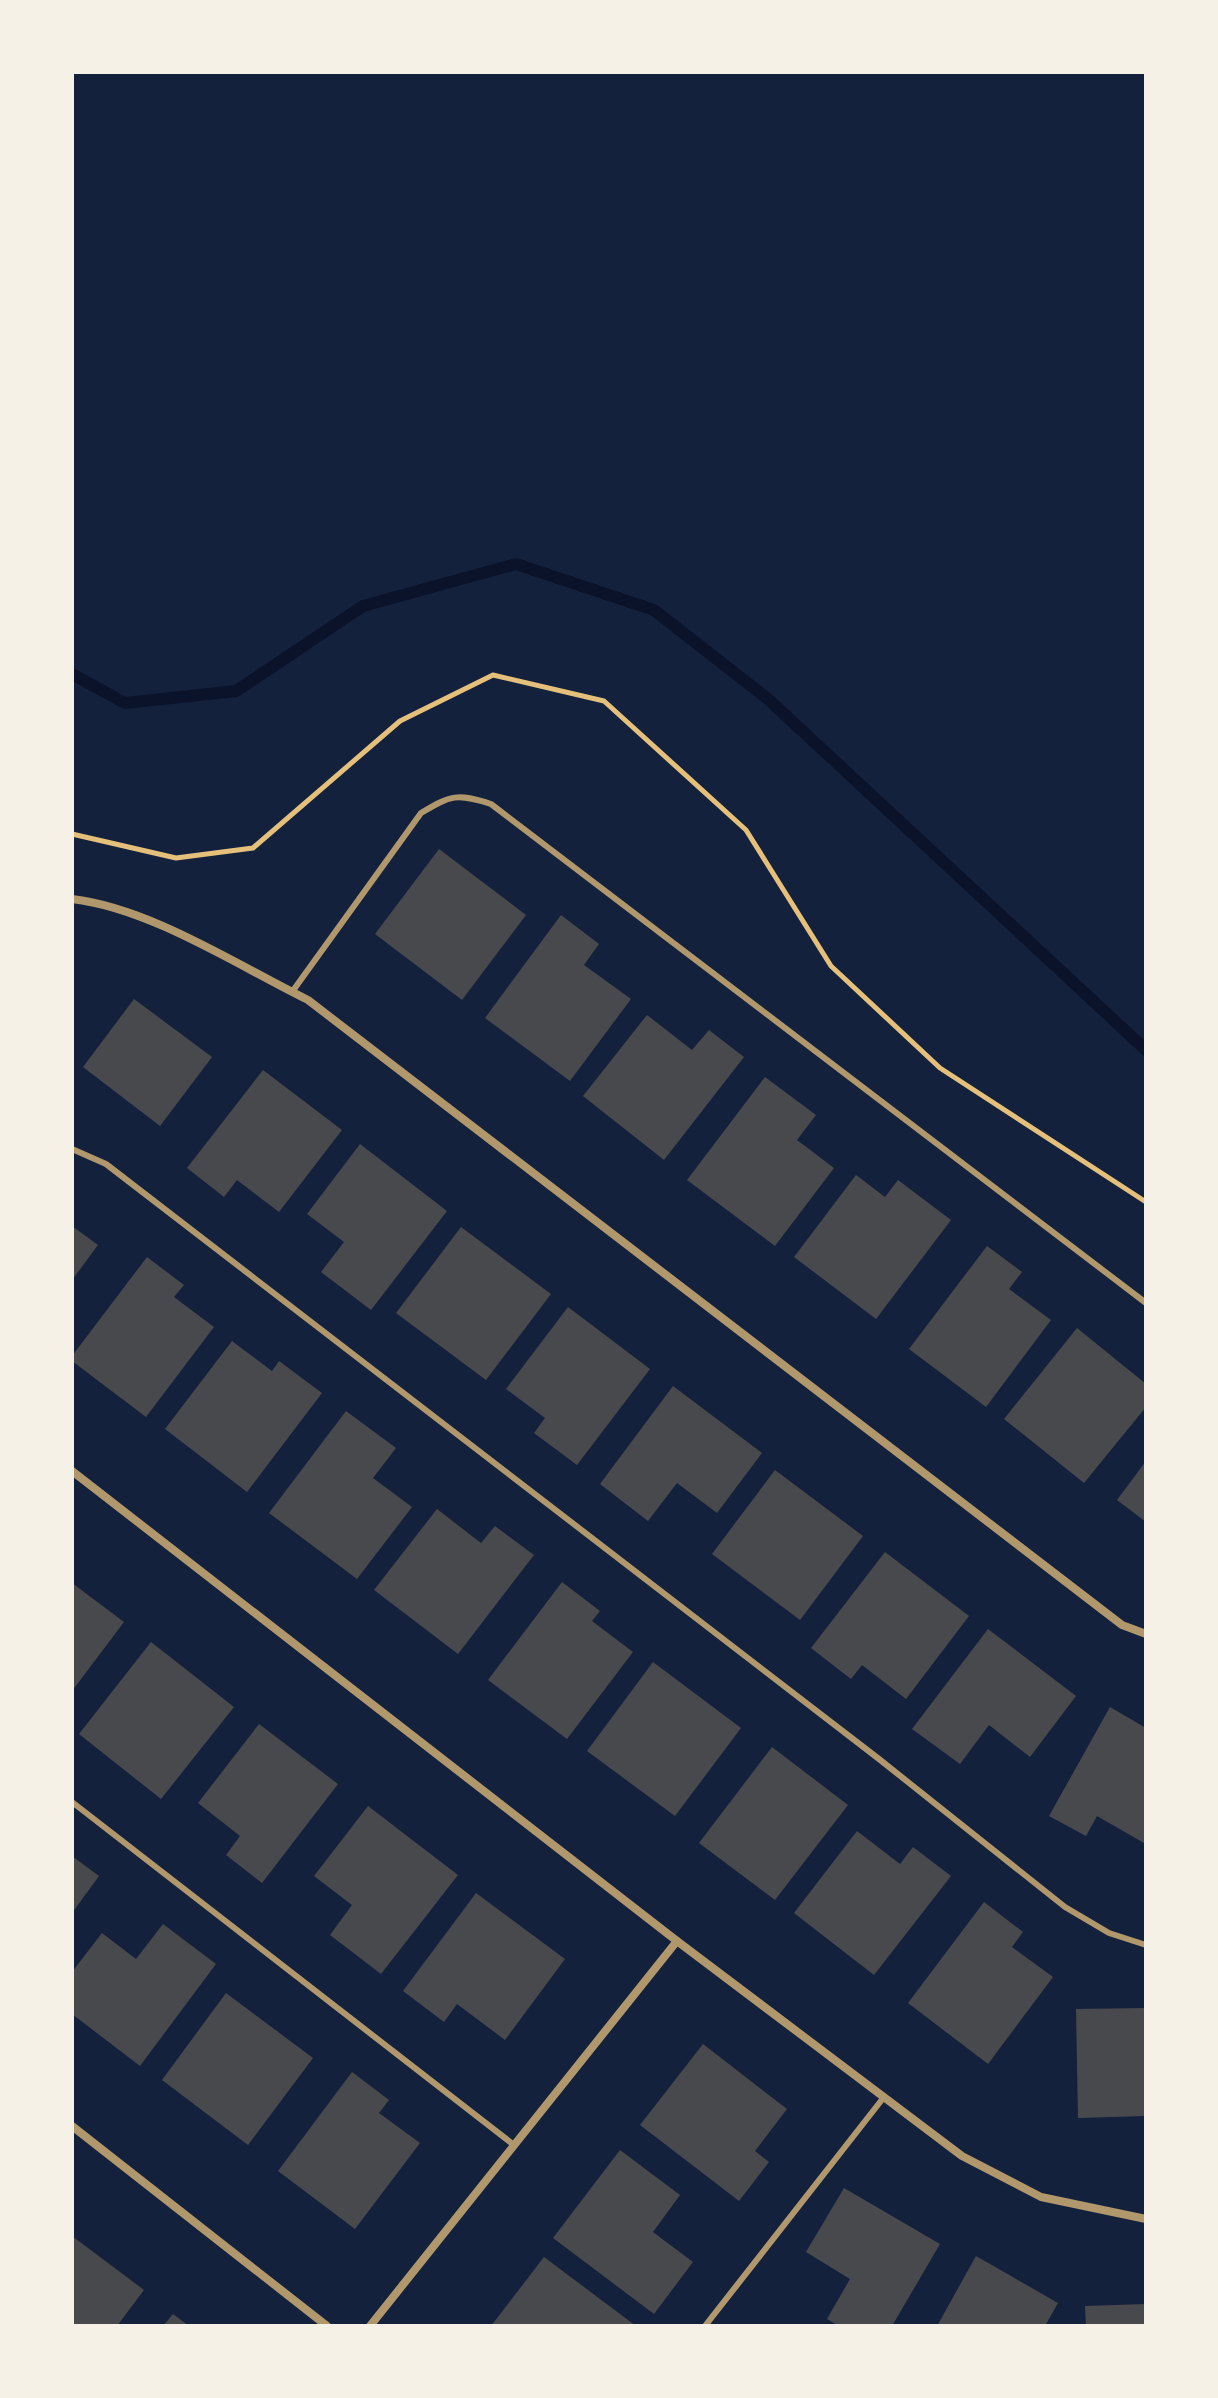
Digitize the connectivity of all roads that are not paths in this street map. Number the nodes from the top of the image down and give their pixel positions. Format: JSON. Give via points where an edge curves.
{"nodes":[{"id":1,"x":72,"y":899,"type":"edge"},
{"id":2,"x":292,"y":992,"type":"junction"},
{"id":3,"x":72,"y":1149,"type":"edge"},
{"id":4,"x":1146,"y":1303,"type":"edge"},
{"id":5,"x":72,"y":1471,"type":"edge"},
{"id":6,"x":1146,"y":1634,"type":"edge"},
{"id":7,"x":72,"y":1802,"type":"edge"},
{"id":8,"x":677,"y":1941,"type":"junction"},
{"id":9,"x":1146,"y":1945,"type":"edge"},
{"id":10,"x":884,"y":2097,"type":"junction"},
{"id":11,"x":72,"y":2126,"type":"edge"},
{"id":12,"x":514,"y":2145,"type":"junction"},
{"id":13,"x":1146,"y":2219,"type":"edge"},
{"id":14,"x":327,"y":2326,"type":"edge"},
{"id":15,"x":370,"y":2326,"type":"edge"},
{"id":16,"x":705,"y":2326,"type":"edge"}],
"edges":[{"from":1,"to":2,"type":"street","via":[[93,901],[164,927]]},
{"from":2,"to":4,"type":"lane","via":[[421,813],[465,796],[491,804]]},
{"from":2,"to":6,"type":"street","via":[[1122,1625]]},
{"from":3,"to":9,"type":"lane","via":[[106,1164],[1065,1907],[1109,1933]]},
{"from":5,"to":8,"type":"street"},
{"from":7,"to":12,"type":"lane"},
{"from":8,"to":10,"type":"street"},
{"from":8,"to":12,"type":"street"},
{"from":10,"to":13,"type":"street","via":[[962,2156],[1041,2197]]},
{"from":10,"to":16,"type":"lane"},
{"from":11,"to":14,"type":"street"},
{"from":12,"to":15,"type":"street"}]}
